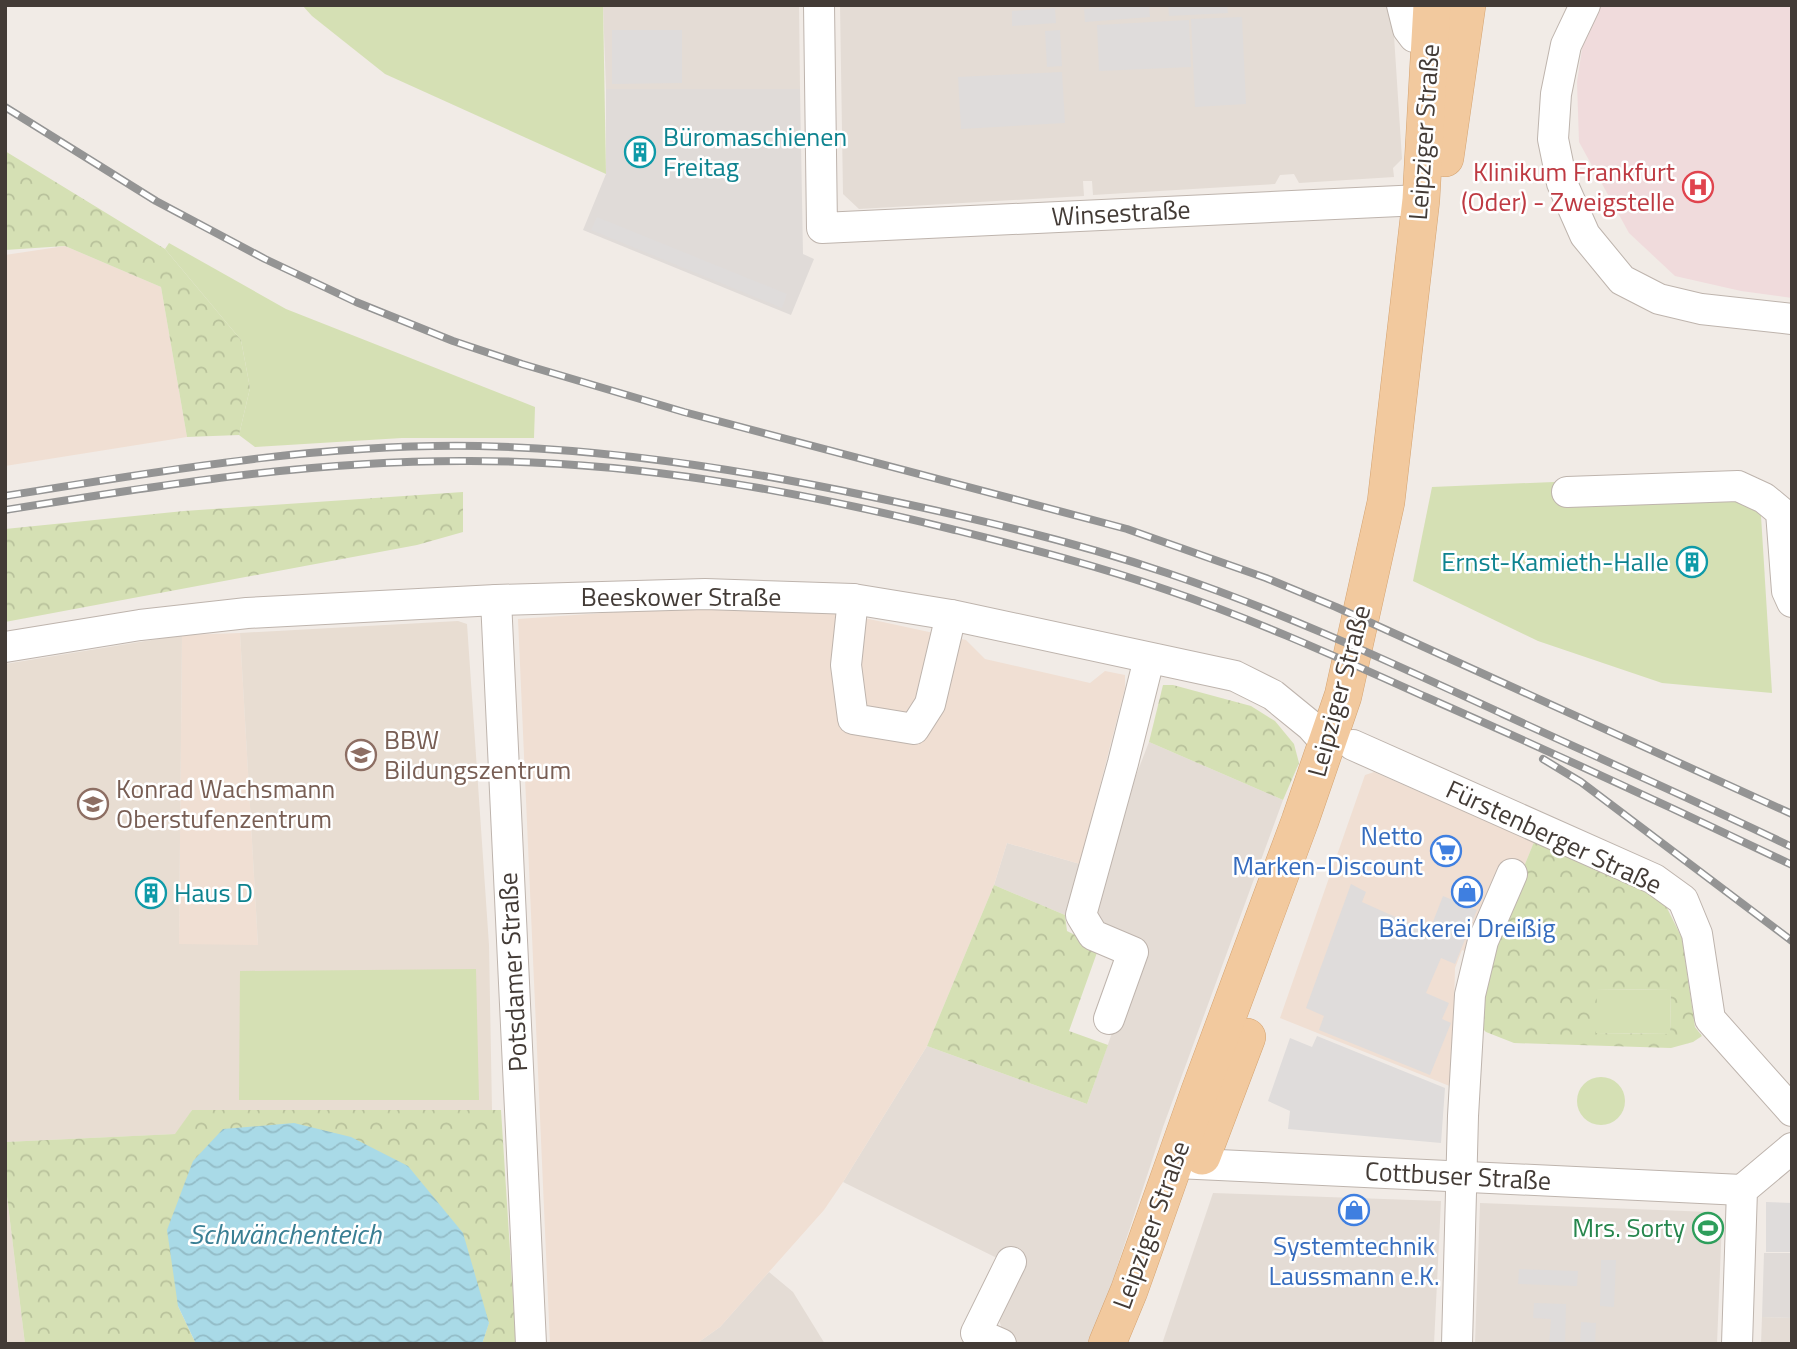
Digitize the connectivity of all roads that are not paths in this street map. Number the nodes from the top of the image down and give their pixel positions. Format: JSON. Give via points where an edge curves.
{"nodes":[{"id":1,"x":819,"y":5,"type":"edge"},
{"id":2,"x":1402,"y":5,"type":"edge"},
{"id":3,"x":1467,"y":5,"type":"edge"},
{"id":4,"x":1585,"y":5,"type":"edge"},
{"id":5,"x":1431,"y":22,"type":"edge"},
{"id":6,"x":1421,"y":200,"type":"junction"},
{"id":7,"x":1792,"y":319,"type":"edge"},
{"id":8,"x":1567,"y":492,"type":"dead end"},
{"id":9,"x":853,"y":599,"type":"junction"},
{"id":10,"x":496,"y":600,"type":"junction"},
{"id":11,"x":1792,"y":602,"type":"edge"},
{"id":12,"x":951,"y":615,"type":"junction"},
{"id":13,"x":5,"y":647,"type":"edge"},
{"id":14,"x":1149,"y":659,"type":"junction"},
{"id":15,"x":1340,"y":745,"type":"junction"},
{"id":16,"x":1512,"y":874,"type":"dead end"},
{"id":17,"x":1110,"y":1019,"type":"dead end"},
{"id":18,"x":1792,"y":1111,"type":"edge"},
{"id":19,"x":1792,"y":1148,"type":"edge"},
{"id":20,"x":1186,"y":1164,"type":"junction"},
{"id":21,"x":1463,"y":1176,"type":"junction"},
{"id":22,"x":1742,"y":1190,"type":"junction"},
{"id":23,"x":1011,"y":1262,"type":"dead end"},
{"id":24,"x":977,"y":1340,"type":"edge"},
{"id":25,"x":531,"y":1344,"type":"edge"},
{"id":26,"x":1107,"y":1344,"type":"edge"},
{"id":27,"x":1132,"y":1344,"type":"edge"},
{"id":28,"x":1457,"y":1344,"type":"edge"},
{"id":29,"x":1737,"y":1344,"type":"edge"}],
"edges":[{"from":1,"to":6,"type":"street","name":"Winsestraße","via":[[822,228]]},
{"from":2,"to":5,"type":"street","via":[[1414,37]]},
{"from":3,"to":15,"type":"main road","name":"Leipziger Straße","via":[[1441,181],[1405,500]]},
{"from":4,"to":7,"type":"street","via":[[1566,45],[1553,139],[1562,183],[1585,235],[1622,280],[1659,299],[1701,309]]},
{"from":5,"to":6,"type":"main road","name":"Leipziger Straße"},
{"from":6,"to":15,"type":"main road","name":"Leipziger Straße","via":[[1386,502],[1343,696]]},
{"from":8,"to":11,"type":"street","via":[[1738,486],[1764,498],[1782,512],[1787,591]]},
{"from":9,"to":10,"type":"street","name":"Beeskower Straße","via":[[705,594]]},
{"from":9,"to":12,"type":"street","name":"Beeskower Straße"},
{"from":9,"to":12,"type":"street","via":[[846,665],[853,719],[914,729],[930,704]]},
{"from":10,"to":13,"type":"street","name":"Beeskower Straße","via":[[247,613]]},
{"from":10,"to":25,"type":"street","name":"Potsdamer Straße"},
{"from":12,"to":14,"type":"street","name":"Beeskower Straße"},
{"from":14,"to":15,"type":"street","name":"Beeskower Straße","via":[[1235,677],[1273,695]]},
{"from":14,"to":17,"type":"street","via":[[1082,915],[1093,935],[1133,952]]},
{"from":15,"to":18,"type":"street","name":"Fürstenberger Straße","via":[[1654,879],[1683,900],[1696,934],[1710,1019]]},
{"from":15,"to":20,"type":"main road","name":"Leipziger Straße","via":[[1221,1108]]},
{"from":16,"to":21,"type":"street","via":[[1483,941],[1471,995]]},
{"from":19,"to":22,"type":"street"},
{"from":20,"to":21,"type":"street","name":"Cottbuser Straße"},
{"from":20,"to":26,"type":"main road","name":"Leipziger Straße"},
{"from":20,"to":27,"type":"main road","name":"Leipziger Straße","via":[[1173,1239]]},
{"from":21,"to":22,"type":"street","name":"Cottbuser Straße"},
{"from":21,"to":28,"type":"street"},
{"from":22,"to":29,"type":"street"},
{"from":23,"to":24,"type":"street"}]}
